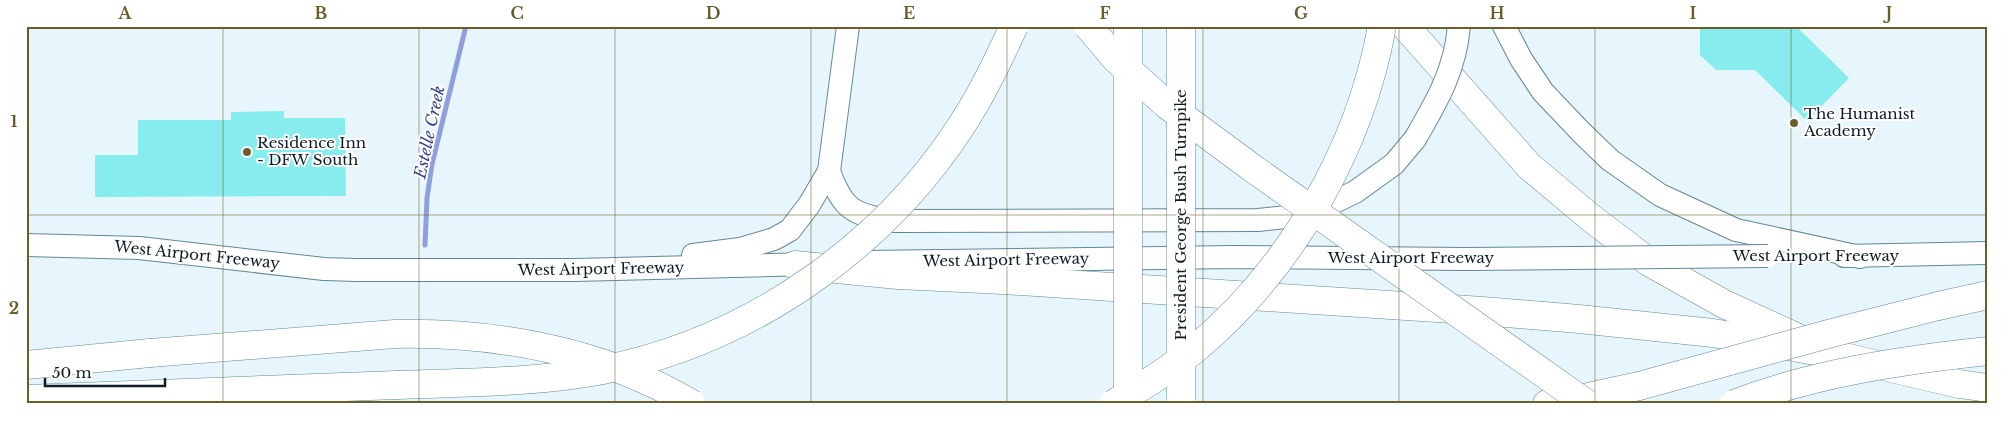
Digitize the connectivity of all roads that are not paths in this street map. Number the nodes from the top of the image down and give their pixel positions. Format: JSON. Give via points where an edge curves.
{"nodes":[{"id":1,"x":848,"y":26,"type":"edge"},
{"id":2,"x":1014,"y":26,"type":"edge"},
{"id":3,"x":1088,"y":26,"type":"edge"},
{"id":4,"x":1128,"y":26,"type":"edge"},
{"id":5,"x":1181,"y":26,"type":"edge"},
{"id":6,"x":1382,"y":26,"type":"edge"},
{"id":7,"x":1405,"y":26,"type":"edge"},
{"id":8,"x":1460,"y":26,"type":"edge"},
{"id":9,"x":1504,"y":26,"type":"edge"},
{"id":10,"x":828,"y":171,"type":"junction"},
{"id":11,"x":26,"y":228,"type":"edge"},
{"id":12,"x":26,"y":245,"type":"edge"},
{"id":13,"x":80,"y":246,"type":"junction"},
{"id":14,"x":1988,"y":253,"type":"edge"},
{"id":15,"x":1860,"y":257,"type":"junction"},
{"id":16,"x":795,"y":265,"type":"junction"},
{"id":17,"x":575,"y":270,"type":"junction"},
{"id":18,"x":1988,"y":295,"type":"edge"},
{"id":19,"x":1988,"y":351,"type":"edge"},
{"id":20,"x":1836,"y":355,"type":"junction"},
{"id":21,"x":26,"y":365,"type":"edge"},
{"id":22,"x":1988,"y":388,"type":"edge"},
{"id":23,"x":26,"y":399,"type":"edge"},
{"id":24,"x":692,"y":404,"type":"edge"},
{"id":25,"x":1113,"y":404,"type":"edge"},
{"id":26,"x":1128,"y":404,"type":"edge"},
{"id":27,"x":1181,"y":404,"type":"edge"},
{"id":28,"x":1547,"y":404,"type":"edge"},
{"id":29,"x":1587,"y":404,"type":"edge"},
{"id":30,"x":1734,"y":404,"type":"edge"}],
"edges":[{"from":1,"to":10,"type":"main road"},
{"from":2,"to":23,"type":"highway","bridge":true,"via":[[976,102],[954,137],[903,200],[860,242],[804,286],[754,316],[690,345],[604,370],[533,379]]},
{"from":3,"to":29,"type":"highway","bridge":true,"via":[[1115,58],[1168,105]]},
{"from":4,"to":26,"type":"highway","bridge":true},
{"from":5,"to":27,"type":"highway","name":"President George Bush Turnpike","bridge":true},
{"from":6,"to":25,"type":"highway","bridge":true,"via":[[1370,79],[1338,164],[1317,202],[1266,278],[1195,348],[1153,380]]},
{"from":7,"to":20,"type":"highway","via":[[1529,166],[1642,257],[1724,304]]},
{"from":8,"to":10,"type":"main road","bridge":true,"via":[[1449,76],[1415,139],[1394,164],[1355,192],[1326,206],[1286,217],[1258,220],[894,221],[852,210],[842,199]]},
{"from":9,"to":15,"type":"main road","via":[[1543,92],[1610,160],[1660,195],[1736,230]]},
{"from":10,"to":17,"type":"main road","via":[[800,219],[790,230],[774,239],[740,249]]},
{"from":11,"to":13,"type":"main road","via":[[49,240]]},
{"from":12,"to":13,"type":"main road","name":"West Airport Freeway"},
{"from":13,"to":17,"type":"main road","name":"West Airport Freeway","via":[[139,248],[348,270]]},
{"from":14,"to":15,"type":"main road","name":"West Airport Freeway"},
{"from":15,"to":16,"type":"main road","name":"West Airport Freeway","bridge":true,"via":[[1234,257]]},
{"from":16,"to":17,"type":"main road","name":"West Airport Freeway"},
{"from":16,"to":20,"type":"highway","via":[[898,275],[1483,310],[1713,333]]},
{"from":18,"to":28,"type":"highway","bridge":true,"via":[[1832,333],[1639,386]]},
{"from":19,"to":30,"type":"highway","bridge":true,"via":[[1860,370],[1797,384]]},
{"from":20,"to":22,"type":"highway"},
{"from":21,"to":24,"type":"highway","bridge":true,"via":[[395,334],[434,334],[528,344],[577,356],[633,374]]}]}
